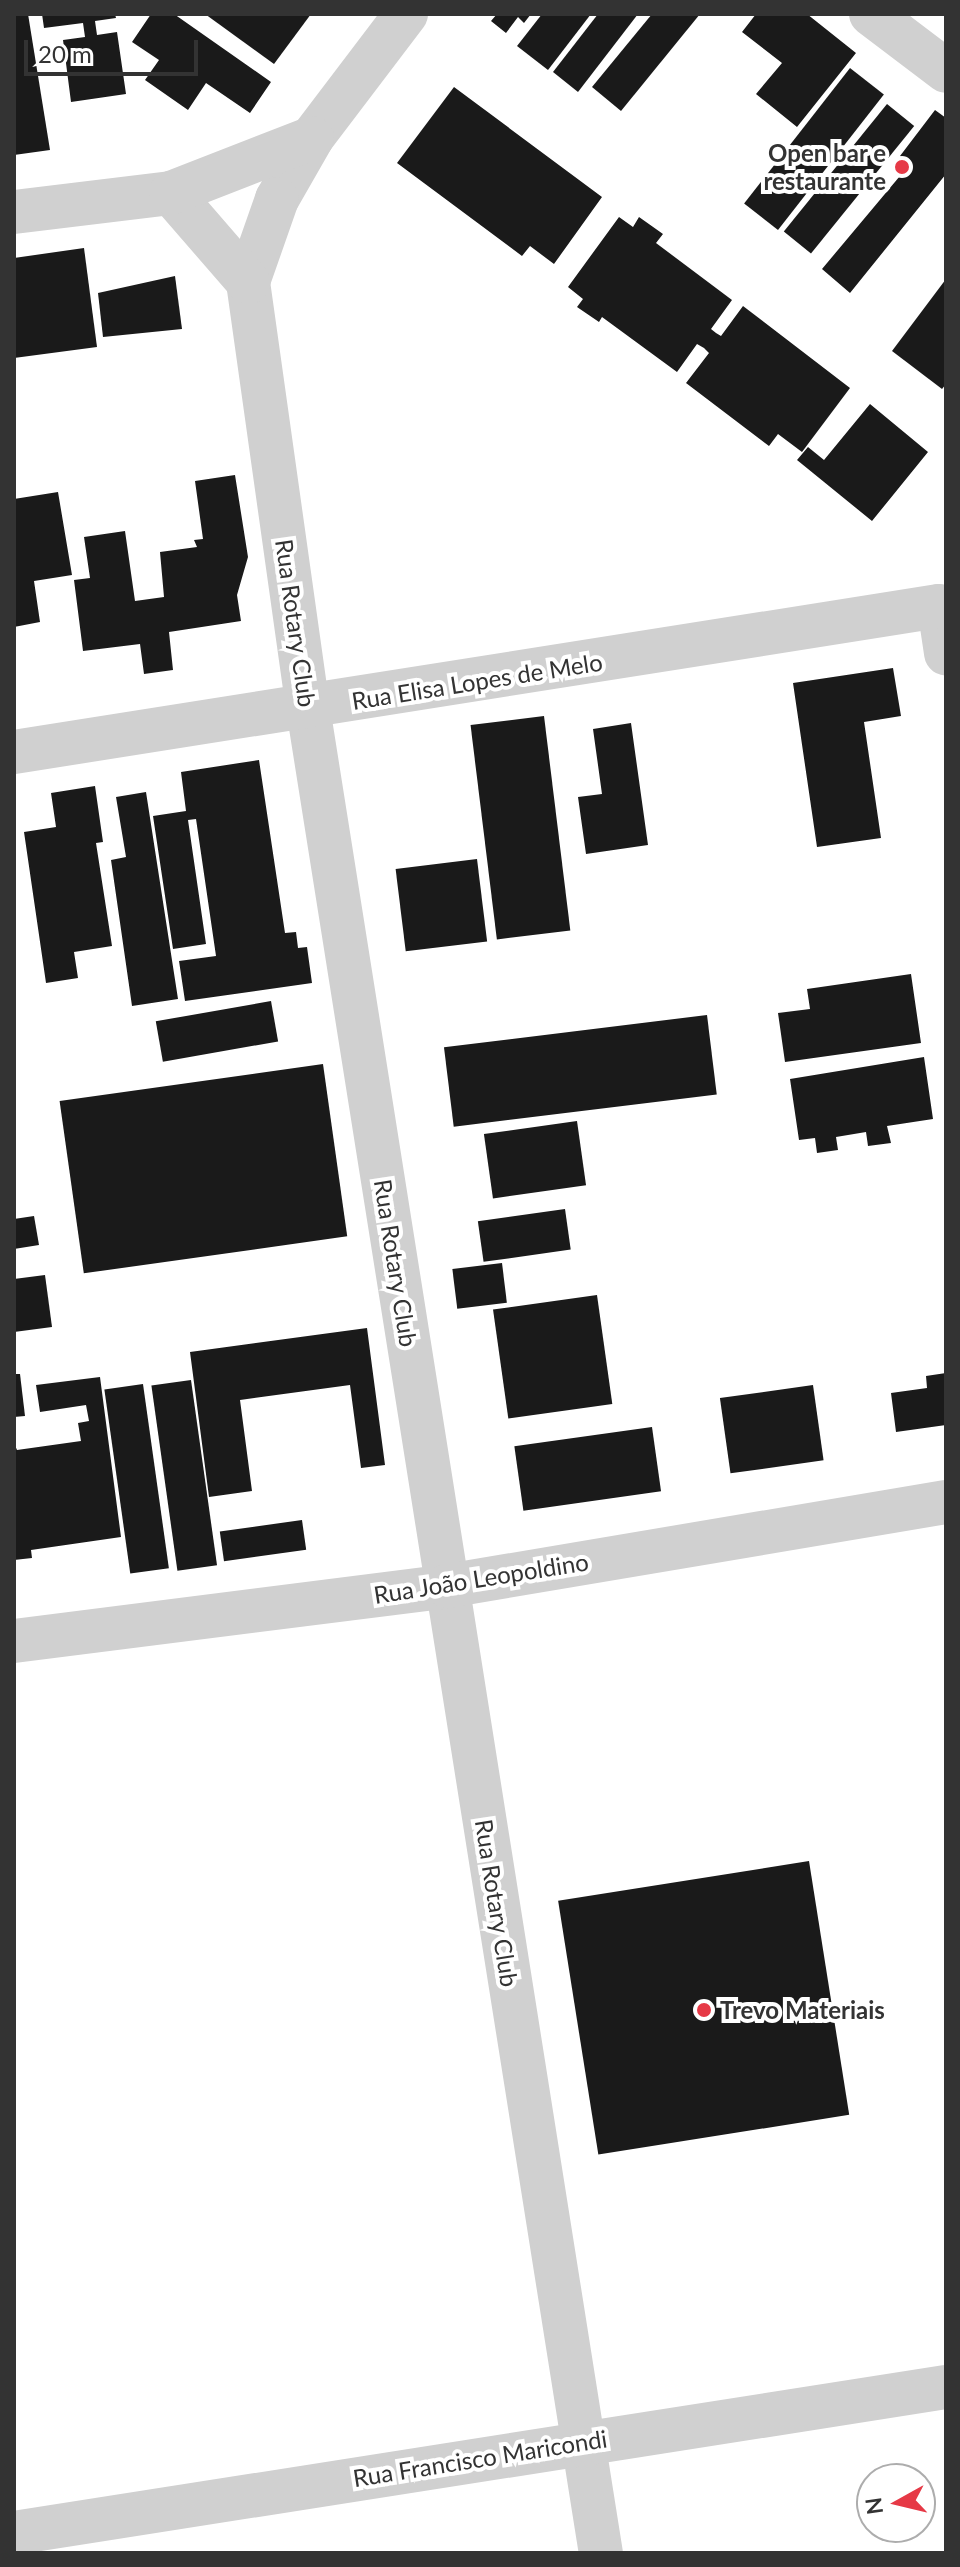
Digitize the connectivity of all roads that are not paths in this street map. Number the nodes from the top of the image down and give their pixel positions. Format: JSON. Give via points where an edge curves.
{"nodes":[{"id":1,"x":406,"y":14,"type":"edge"},
{"id":2,"x":871,"y":14,"type":"edge"},
{"id":3,"x":946,"y":71,"type":"edge"},
{"id":4,"x":312,"y":138,"type":"junction"},
{"id":5,"x":171,"y":193,"type":"junction"},
{"id":6,"x":14,"y":212,"type":"edge"},
{"id":7,"x":248,"y":282,"type":"junction"},
{"id":8,"x":942,"y":601,"type":"edge"},
{"id":9,"x":946,"y":653,"type":"edge"},
{"id":10,"x":308,"y":708,"type":"junction"},
{"id":11,"x":14,"y":752,"type":"edge"},
{"id":12,"x":946,"y":1502,"type":"edge"},
{"id":13,"x":447,"y":1586,"type":"junction"},
{"id":14,"x":14,"y":1641,"type":"edge"},
{"id":15,"x":946,"y":2387,"type":"edge"},
{"id":16,"x":583,"y":2442,"type":"junction"},
{"id":17,"x":14,"y":2533,"type":"edge"},
{"id":18,"x":601,"y":2553,"type":"edge"}],
"edges":[{"from":1,"to":4,"type":"street","name":"Rua Rotary Club"},
{"from":2,"to":3,"type":"street"},
{"from":4,"to":5,"type":"street"},
{"from":4,"to":7,"type":"street","name":"Rua Rotary Club","via":[[277,199]]},
{"from":5,"to":6,"type":"street"},
{"from":5,"to":7,"type":"street"},
{"from":7,"to":10,"type":"street","name":"Rua Rotary Club"},
{"from":8,"to":9,"type":"street"},
{"from":8,"to":10,"type":"street","name":"Rua Elisa Lopes de Melo"},
{"from":10,"to":11,"type":"street","name":"Rua Elisa Lopes de Melo"},
{"from":10,"to":13,"type":"street","name":"Rua Rotary Club"},
{"from":12,"to":13,"type":"street","name":"Rua João Leopoldino"},
{"from":13,"to":14,"type":"street","name":"Rua João Leopoldino"},
{"from":13,"to":16,"type":"street","name":"Rua Rotary Club"},
{"from":15,"to":16,"type":"street","name":"Rua Francisco Maricondi"},
{"from":16,"to":17,"type":"street","name":"Rua Francisco Maricondi"},
{"from":16,"to":18,"type":"street","name":"Rua Rotary Club"}]}
